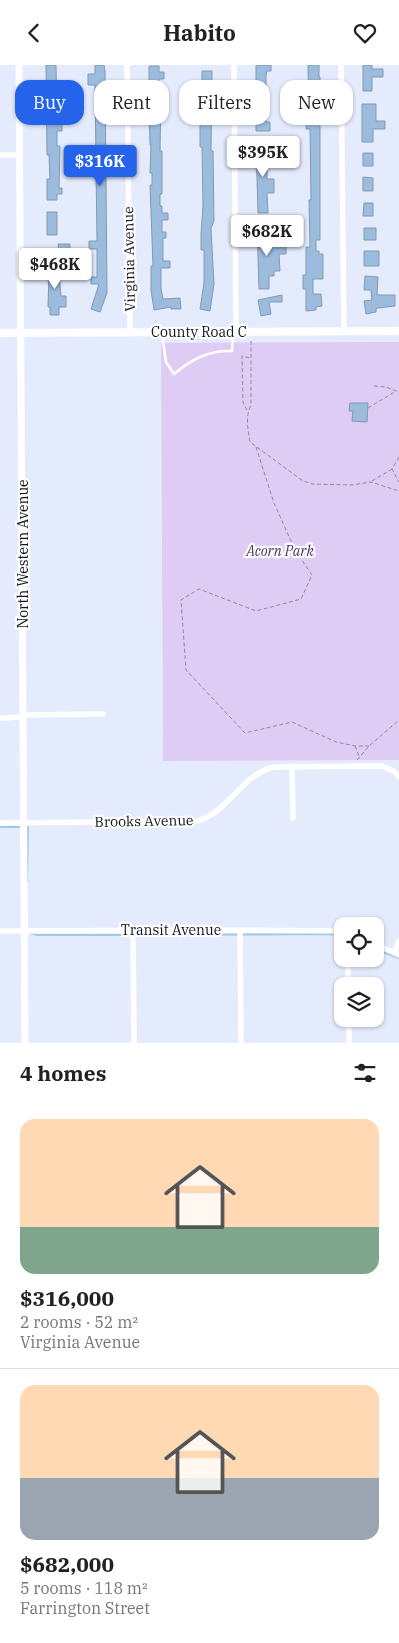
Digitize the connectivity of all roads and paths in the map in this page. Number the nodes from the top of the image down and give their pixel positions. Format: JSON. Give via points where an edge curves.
{"nodes":[{"id":1,"x":19,"y":65,"type":"edge"},
{"id":2,"x":127,"y":65,"type":"edge"},
{"id":3,"x":234,"y":65,"type":"edge"},
{"id":4,"x":341,"y":65,"type":"edge"},
{"id":5,"x":0,"y":155,"type":"edge"},
{"id":6,"x":20,"y":155,"type":"junction"},
{"id":7,"x":344,"y":331,"type":"junction"},
{"id":8,"x":399,"y":331,"type":"edge"},
{"id":9,"x":234,"y":332,"type":"junction"},
{"id":10,"x":0,"y":333,"type":"edge"},
{"id":11,"x":22,"y":333,"type":"junction"},
{"id":12,"x":130,"y":333,"type":"junction"},
{"id":13,"x":162,"y":333,"type":"junction"},
{"id":14,"x":251,"y":341,"type":"dead end"},
{"id":15,"x":232,"y":351,"type":"junction"},
{"id":16,"x":242,"y":356,"type":"junction"},
{"id":17,"x":251,"y":358,"type":"junction"},
{"id":18,"x":374,"y":386,"type":"dead end"},
{"id":19,"x":396,"y":391,"type":"junction"},
{"id":20,"x":399,"y":392,"type":"edge"},
{"id":21,"x":368,"y":408,"type":"dead end"},
{"id":22,"x":248,"y":410,"type":"junction"},
{"id":23,"x":256,"y":447,"type":"junction"},
{"id":24,"x":399,"y":457,"type":"edge"},
{"id":25,"x":392,"y":469,"type":"junction"},
{"id":26,"x":371,"y":482,"type":"junction"},
{"id":27,"x":399,"y":482,"type":"edge"},
{"id":28,"x":399,"y":491,"type":"edge"},
{"id":29,"x":103,"y":714,"type":"dead end"},
{"id":30,"x":23,"y":716,"type":"junction"},
{"id":31,"x":0,"y":717,"type":"edge"},
{"id":32,"x":399,"y":720,"type":"edge"},
{"id":33,"x":355,"y":746,"type":"junction"},
{"id":34,"x":369,"y":746,"type":"junction"},
{"id":35,"x":360,"y":756,"type":"junction"},
{"id":36,"x":292,"y":766,"type":"junction"},
{"id":37,"x":351,"y":766,"type":"junction"},
{"id":38,"x":399,"y":777,"type":"edge"},
{"id":39,"x":293,"y":818,"type":"dead end"},
{"id":40,"x":0,"y":823,"type":"edge"},
{"id":41,"x":24,"y":823,"type":"junction"},
{"id":42,"x":133,"y":930,"type":"junction"},
{"id":43,"x":240,"y":930,"type":"junction"},
{"id":44,"x":0,"y":931,"type":"edge"},
{"id":45,"x":24,"y":931,"type":"junction"},
{"id":46,"x":334,"y":931,"type":"edge"},
{"id":47,"x":399,"y":941,"type":"edge"},
{"id":48,"x":384,"y":948,"type":"edge"},
{"id":49,"x":396,"y":954,"type":"edge"},
{"id":50,"x":349,"y":1027,"type":"edge"},
{"id":51,"x":25,"y":1043,"type":"edge"},
{"id":52,"x":134,"y":1043,"type":"edge"},
{"id":53,"x":241,"y":1043,"type":"edge"},
{"id":54,"x":349,"y":1043,"type":"edge"}],
"edges":[{"from":1,"to":6,"type":"street","name":"North Western Avenue"},
{"from":2,"to":12,"type":"street","name":"Virginia Avenue"},
{"from":3,"to":9,"type":"street"},
{"from":4,"to":7,"type":"street"},
{"from":5,"to":6,"type":"street"},
{"from":6,"to":11,"type":"street","name":"North Western Avenue"},
{"from":7,"to":8,"type":"main road","name":"County Road C"},
{"from":7,"to":9,"type":"main road","name":"County Road C"},
{"from":9,"to":13,"type":"main road","name":"County Road C"},
{"from":9,"to":15,"type":"lane"},
{"from":10,"to":11,"type":"main road","name":"County Road C"},
{"from":11,"to":12,"type":"main road","name":"County Road C"},
{"from":11,"to":30,"type":"street","name":"North Western Avenue"},
{"from":12,"to":13,"type":"main road","name":"County Road C"},
{"from":13,"to":15,"type":"lane","via":[[166,362],[174,374],[199,357]]},
{"from":14,"to":17,"type":"path"},
{"from":15,"to":16,"type":"path"},
{"from":16,"to":17,"type":"path"},
{"from":16,"to":22,"type":"path","via":[[243,403]]},
{"from":17,"to":22,"type":"path"},
{"from":18,"to":19,"type":"path"},
{"from":19,"to":20,"type":"path"},
{"from":19,"to":21,"type":"path"},
{"from":22,"to":23,"type":"path","via":[[250,442]]},
{"from":23,"to":26,"type":"path","via":[[303,481],[352,485]]},
{"from":23,"to":33,"type":"path","via":[[274,503],[295,550],[312,575],[301,599],[256,611],[199,589],[182,600],[186,670],[245,733],[292,722],[336,742]]},
{"from":24,"to":25,"type":"path"},
{"from":25,"to":26,"type":"path"},
{"from":25,"to":27,"type":"path"},
{"from":26,"to":28,"type":"path"},
{"from":29,"to":30,"type":"street"},
{"from":30,"to":31,"type":"street"},
{"from":30,"to":41,"type":"street","name":"North Western Avenue"},
{"from":32,"to":34,"type":"path"},
{"from":33,"to":34,"type":"path"},
{"from":33,"to":35,"type":"path"},
{"from":34,"to":35,"type":"path"},
{"from":35,"to":37,"type":"path"},
{"from":36,"to":37,"type":"street","name":"Brooks Avenue"},
{"from":36,"to":39,"type":"street"},
{"from":36,"to":41,"type":"street","name":"Brooks Avenue","via":[[264,769],[255,774],[212,815],[197,821]]},
{"from":37,"to":38,"type":"street","name":"Brooks Avenue","via":[[381,766],[394,771]]},
{"from":40,"to":41,"type":"street","name":"Brooks Avenue"},
{"from":41,"to":45,"type":"street","name":"North Western Avenue"},
{"from":42,"to":43,"type":"street","name":"Transit Avenue"},
{"from":42,"to":45,"type":"street","name":"Transit Avenue"},
{"from":42,"to":52,"type":"street"},
{"from":43,"to":46,"type":"street","name":"Transit Avenue"},
{"from":43,"to":53,"type":"street"},
{"from":44,"to":45,"type":"street","name":"Transit Avenue"},
{"from":45,"to":51,"type":"street","name":"North Western Avenue"},
{"from":47,"to":49,"type":"street"},
{"from":48,"to":49,"type":"street"},
{"from":50,"to":54,"type":"street"}]}
